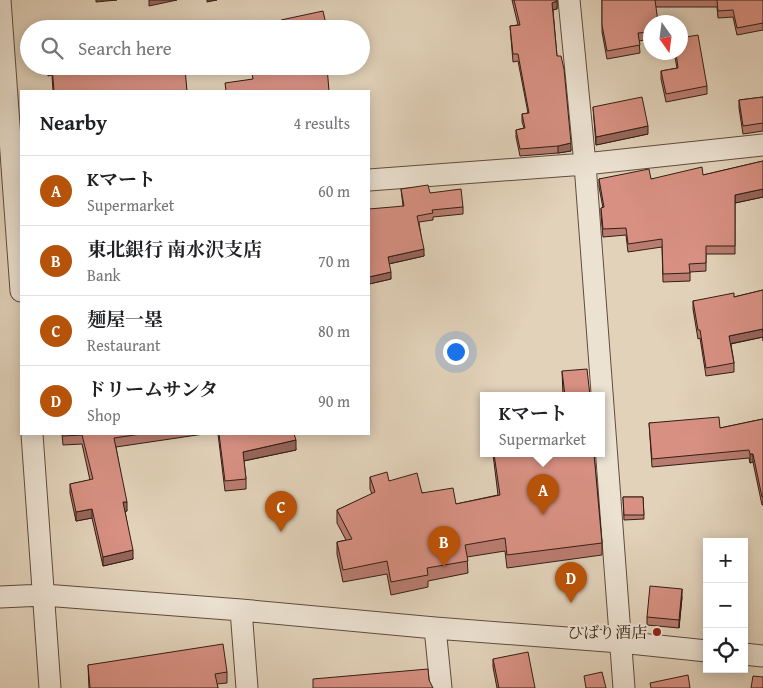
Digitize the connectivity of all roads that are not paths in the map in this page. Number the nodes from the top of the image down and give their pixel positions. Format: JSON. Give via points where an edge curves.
{"nodes":[{"id":1,"x":0,"y":0,"type":"edge"},
{"id":2,"x":568,"y":0,"type":"edge"},
{"id":3,"x":763,"y":145,"type":"edge"},
{"id":4,"x":585,"y":164,"type":"junction"},
{"id":5,"x":370,"y":180,"type":"edge"},
{"id":6,"x":12,"y":207,"type":"edge"},
{"id":7,"x":20,"y":282,"type":"edge"},
{"id":8,"x":602,"y":392,"type":"edge"},
{"id":9,"x":32,"y":435,"type":"edge"},
{"id":10,"x":605,"y":437,"type":"edge"},
{"id":11,"x":44,"y":595,"type":"junction"},
{"id":12,"x":0,"y":597,"type":"edge"},
{"id":13,"x":241,"y":610,"type":"junction"},
{"id":14,"x":435,"y":628,"type":"junction"},
{"id":15,"x":620,"y":642,"type":"junction"},
{"id":16,"x":703,"y":650,"type":"edge"},
{"id":17,"x":748,"y":654,"type":"edge"},
{"id":18,"x":763,"y":656,"type":"edge"},
{"id":19,"x":50,"y":688,"type":"edge"},
{"id":20,"x":247,"y":688,"type":"edge"},
{"id":21,"x":441,"y":688,"type":"edge"},
{"id":22,"x":624,"y":688,"type":"edge"}],
"edges":[{"from":1,"to":6,"type":"street"},
{"from":2,"to":4,"type":"street"},
{"from":3,"to":4,"type":"street"},
{"from":4,"to":5,"type":"street"},
{"from":4,"to":8,"type":"street"},
{"from":6,"to":7,"type":"street"},
{"from":9,"to":11,"type":"street"},
{"from":10,"to":15,"type":"street"},
{"from":11,"to":12,"type":"street"},
{"from":11,"to":13,"type":"street"},
{"from":11,"to":19,"type":"street"},
{"from":13,"to":14,"type":"street"},
{"from":13,"to":20,"type":"street"},
{"from":14,"to":15,"type":"street"},
{"from":14,"to":21,"type":"street"},
{"from":15,"to":16,"type":"street"},
{"from":15,"to":22,"type":"street"},
{"from":17,"to":18,"type":"street"}]}
